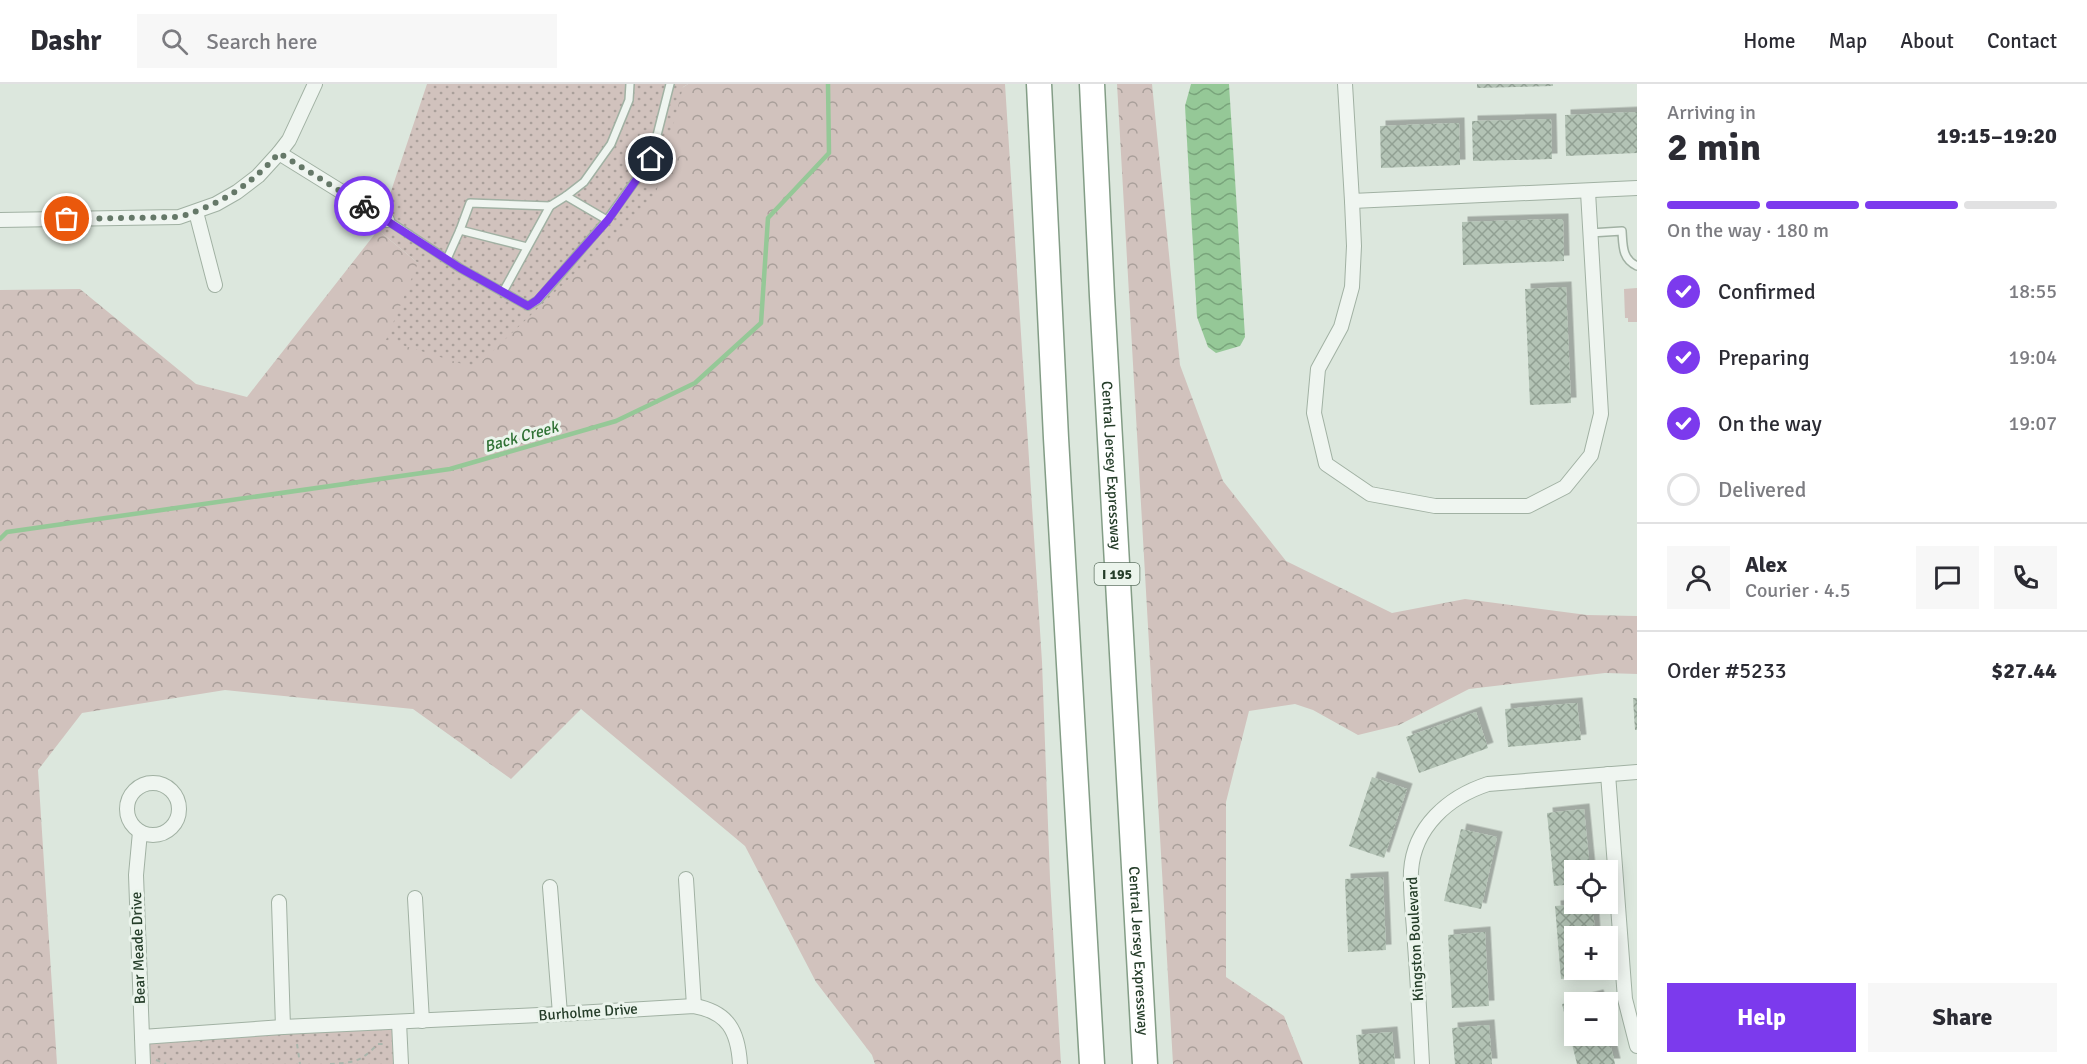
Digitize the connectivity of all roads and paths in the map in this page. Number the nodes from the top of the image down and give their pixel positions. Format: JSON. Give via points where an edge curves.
{"nodes":[{"id":1,"x":315,"y":84,"type":"edge"},
{"id":2,"x":630,"y":84,"type":"edge"},
{"id":3,"x":670,"y":84,"type":"edge"},
{"id":4,"x":1040,"y":84,"type":"edge"},
{"id":5,"x":1092,"y":84,"type":"edge"},
{"id":6,"x":1345,"y":84,"type":"edge"},
{"id":7,"x":279,"y":153,"type":"junction"},
{"id":8,"x":1637,"y":188,"type":"edge"},
{"id":9,"x":1588,"y":192,"type":"junction"},
{"id":10,"x":566,"y":196,"type":"junction"},
{"id":11,"x":1352,"y":201,"type":"junction"},
{"id":12,"x":550,"y":206,"type":"junction"},
{"id":13,"x":196,"y":212,"type":"junction"},
{"id":14,"x":0,"y":220,"type":"edge"},
{"id":15,"x":387,"y":220,"type":"joint"},
{"id":16,"x":608,"y":220,"type":"junction"},
{"id":17,"x":460,"y":230,"type":"junction"},
{"id":18,"x":1590,"y":233,"type":"junction"},
{"id":19,"x":527,"y":247,"type":"junction"},
{"id":20,"x":447,"y":259,"type":"junction"},
{"id":21,"x":1637,"y":266,"type":"edge"},
{"id":22,"x":215,"y":285,"type":"dead end"},
{"id":23,"x":503,"y":292,"type":"junction"},
{"id":24,"x":1637,"y":772,"type":"edge"},
{"id":25,"x":1608,"y":774,"type":"junction"},
{"id":26,"x":140,"y":832,"type":"dead end"},
{"id":27,"x":686,"y":879,"type":"dead end"},
{"id":28,"x":550,"y":887,"type":"dead end"},
{"id":29,"x":415,"y":898,"type":"dead end"},
{"id":30,"x":279,"y":902,"type":"dead end"},
{"id":31,"x":694,"y":1005,"type":"junction"},
{"id":32,"x":560,"y":1014,"type":"junction"},
{"id":33,"x":422,"y":1021,"type":"junction"},
{"id":34,"x":399,"y":1022,"type":"junction"},
{"id":35,"x":284,"y":1027,"type":"junction"},
{"id":36,"x":142,"y":1036,"type":"junction"},
{"id":37,"x":297,"y":1044,"type":"dead end"},
{"id":38,"x":387,"y":1044,"type":"dead end"},
{"id":39,"x":1637,"y":1046,"type":"edge"},
{"id":40,"x":149,"y":1062,"type":"edge"},
{"id":41,"x":166,"y":1064,"type":"edge"},
{"id":42,"x":300,"y":1064,"type":"edge"},
{"id":43,"x":330,"y":1064,"type":"edge"},
{"id":44,"x":401,"y":1064,"type":"edge"},
{"id":45,"x":740,"y":1064,"type":"edge"},
{"id":46,"x":1092,"y":1064,"type":"edge"},
{"id":47,"x":1145,"y":1064,"type":"edge"},
{"id":48,"x":1422,"y":1064,"type":"edge"}],
"edges":[{"from":1,"to":7,"type":"street"},
{"from":2,"to":10,"type":"lane","via":[[629,100],[611,144],[584,182]]},
{"from":3,"to":16,"type":"lane","via":[[651,159]]},
{"from":4,"to":46,"type":"highway"},
{"from":5,"to":47,"type":"highway","name":"Central Jersey Expressway","number":"I 195"},
{"from":6,"to":11,"type":"street"},
{"from":7,"to":13,"type":"street","via":[[237,192]]},
{"from":7,"to":15,"type":"street"},
{"from":8,"to":9,"type":"street"},
{"from":9,"to":11,"type":"street"},
{"from":9,"to":18,"type":"street"},
{"from":10,"to":12,"type":"lane"},
{"from":10,"to":16,"type":"lane"},
{"from":11,"to":18,"type":"street","via":[[1352,287],[1341,327],[1318,369],[1314,413],[1326,464],[1370,494],[1435,506],[1528,507],[1565,487],[1590,455],[1601,414]]},
{"from":12,"to":17,"type":"lane","via":[[470,203]]},
{"from":12,"to":19,"type":"lane"},
{"from":13,"to":14,"type":"street","via":[[179,217]]},
{"from":13,"to":22,"type":"street"},
{"from":15,"to":20,"type":"lane"},
{"from":16,"to":23,"type":"lane","via":[[537,300],[528,306]]},
{"from":17,"to":19,"type":"lane"},
{"from":17,"to":20,"type":"lane"},
{"from":18,"to":21,"type":"lane","via":[[1622,231],[1623,252],[1628,262]]},
{"from":19,"to":23,"type":"lane"},
{"from":20,"to":23,"type":"lane"},
{"from":24,"to":25,"type":"street","name":"Kingston Boulevard"},
{"from":25,"to":39,"type":"street","via":[[1625,999]]},
{"from":25,"to":48,"type":"street","name":"Kingston Boulevard","via":[[1488,784],[1455,798],[1428,824],[1411,872]]},
{"from":26,"to":36,"type":"street","name":"Bear Meade Drive","via":[[136,875]]},
{"from":27,"to":31,"type":"street"},
{"from":28,"to":32,"type":"street"},
{"from":29,"to":33,"type":"street"},
{"from":30,"to":35,"type":"street"},
{"from":31,"to":32,"type":"street","name":"Burholme Drive"},
{"from":31,"to":45,"type":"street","name":"Burholme Drive","via":[[719,1013],[730,1025],[739,1048]]},
{"from":32,"to":33,"type":"street","name":"Burholme Drive"},
{"from":33,"to":34,"type":"street","name":"Burholme Drive"},
{"from":34,"to":35,"type":"street","name":"Burholme Drive"},
{"from":34,"to":44,"type":"street"},
{"from":35,"to":36,"type":"street","name":"Burholme Drive"},
{"from":36,"to":40,"type":"street","name":"Bear Meade Drive"},
{"from":37,"to":42,"type":"path"},
{"from":38,"to":43,"type":"path","via":[[378,1044],[351,1063]]},
{"from":40,"to":41,"type":"path"}]}
